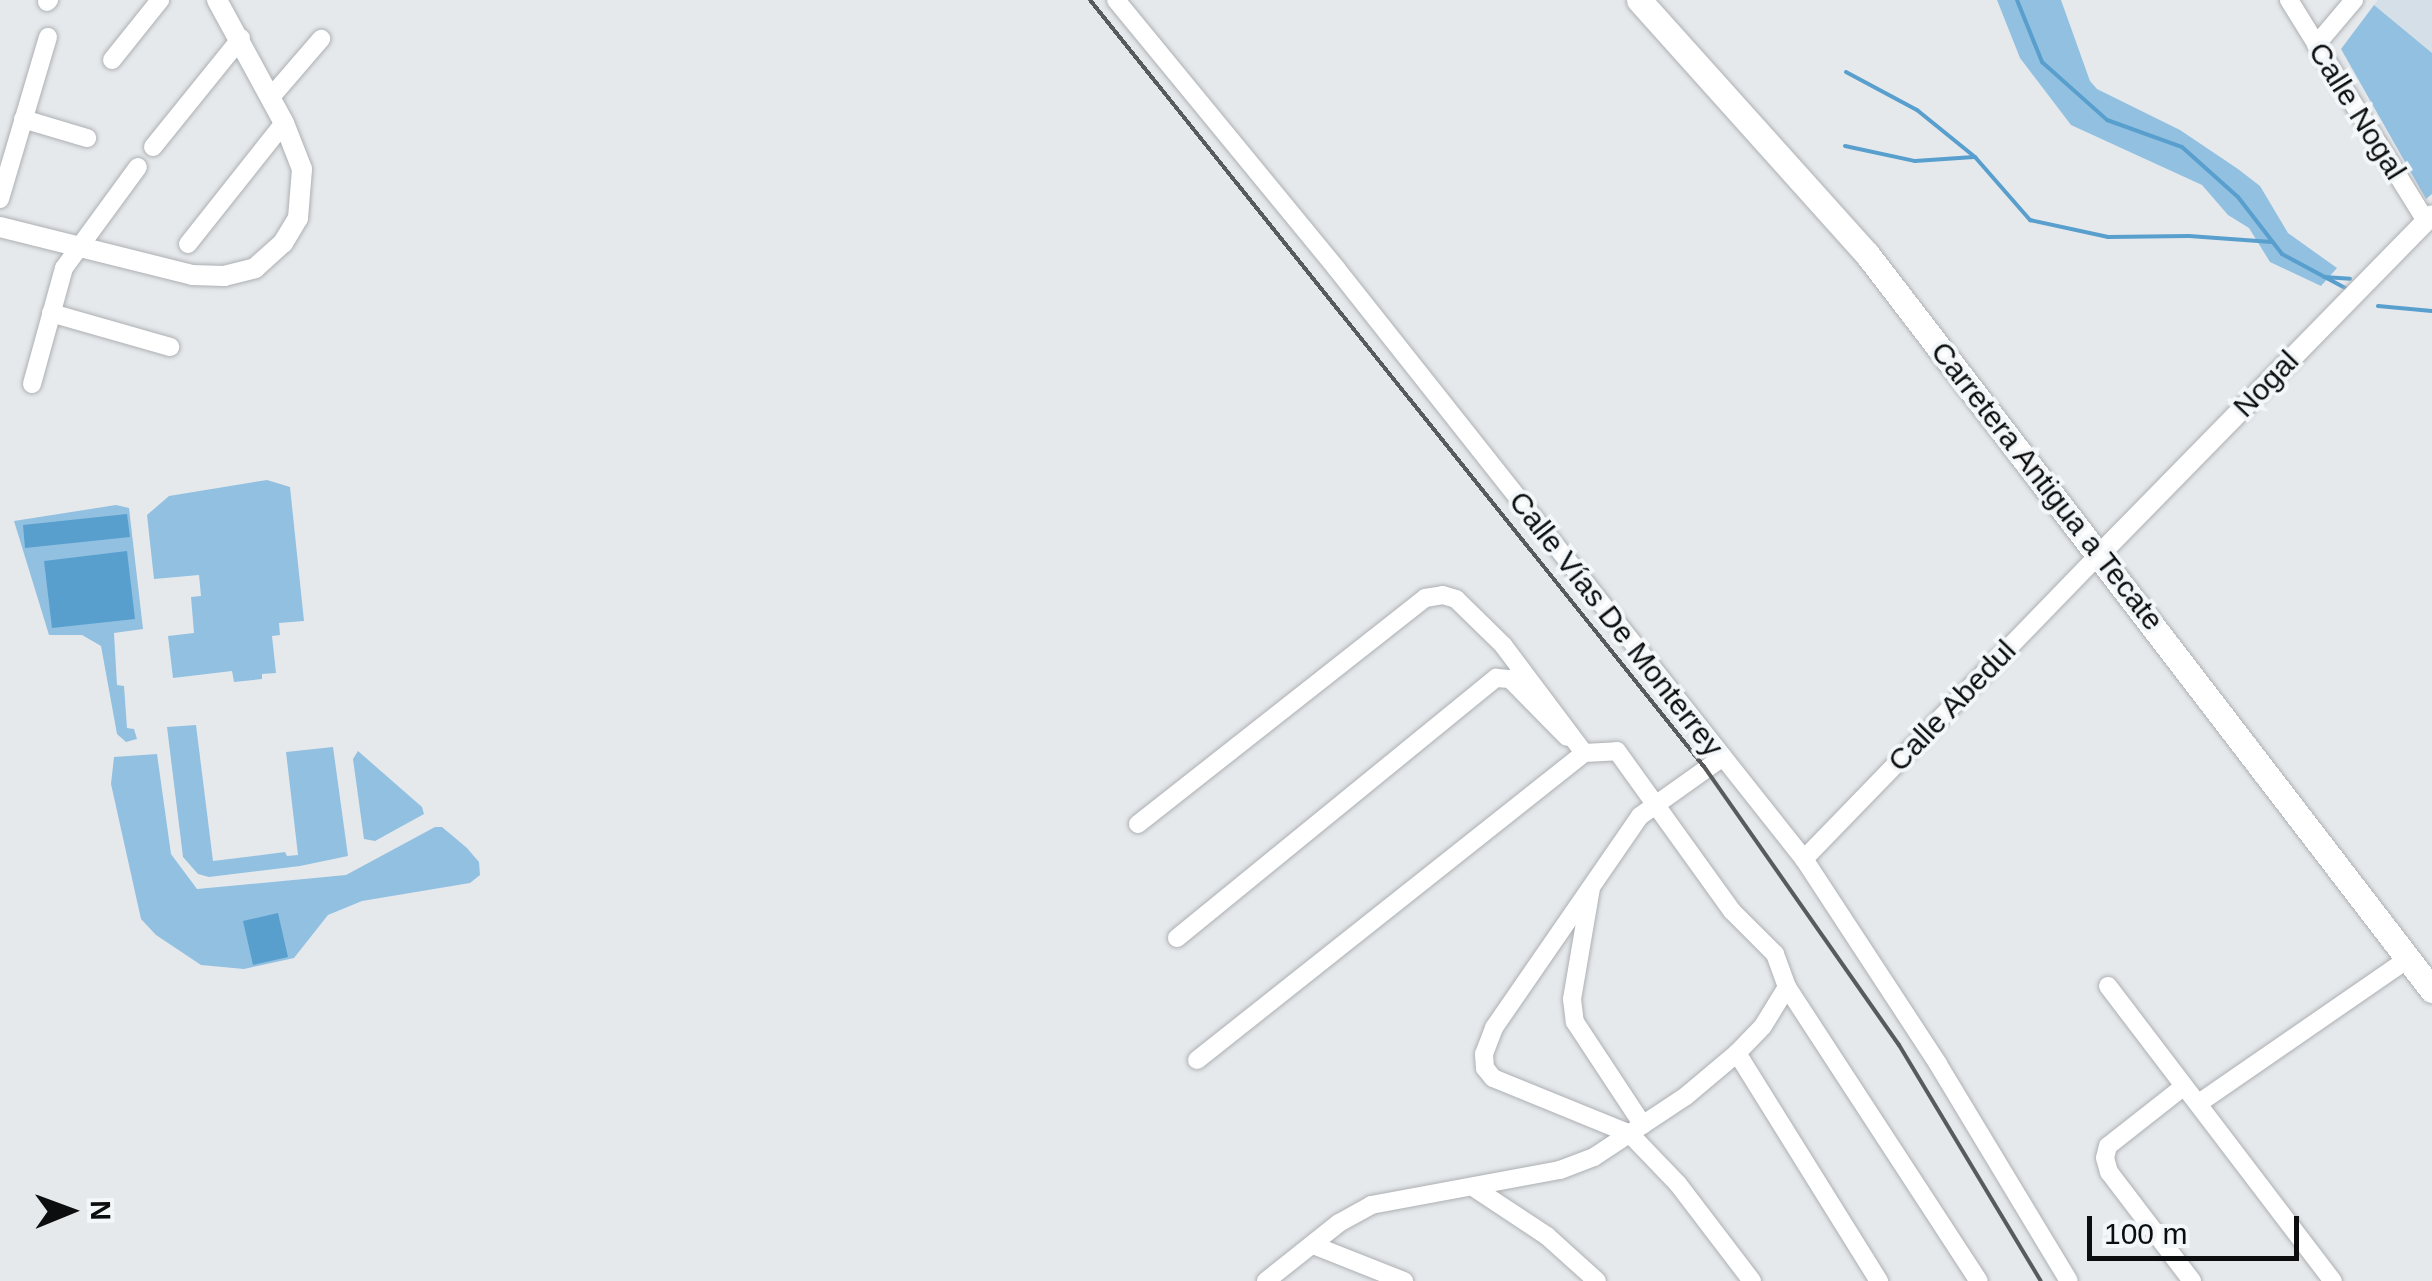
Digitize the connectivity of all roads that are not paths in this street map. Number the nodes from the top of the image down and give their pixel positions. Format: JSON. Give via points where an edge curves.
{"nodes":[{"id":1,"x":160,"y":0,"type":"edge"},
{"id":2,"x":1116,"y":0,"type":"edge"},
{"id":3,"x":1639,"y":0,"type":"edge"},
{"id":4,"x":2289,"y":0,"type":"edge"},
{"id":5,"x":2354,"y":0,"type":"edge"},
{"id":6,"x":225,"y":3,"type":"edge"},
{"id":7,"x":48,"y":37,"type":"dead end"},
{"id":8,"x":241,"y":38,"type":"junction"},
{"id":9,"x":321,"y":40,"type":"dead end"},
{"id":10,"x":2316,"y":45,"type":"junction"},
{"id":11,"x":112,"y":60,"type":"dead end"},
{"id":12,"x":271,"y":97,"type":"junction"},
{"id":13,"x":24,"y":119,"type":"junction"},
{"id":14,"x":284,"y":123,"type":"junction"},
{"id":15,"x":87,"y":138,"type":"dead end"},
{"id":16,"x":154,"y":147,"type":"dead end"},
{"id":17,"x":138,"y":167,"type":"dead end"},
{"id":18,"x":0,"y":198,"type":"edge"},
{"id":19,"x":2429,"y":218,"type":"edge"},
{"id":20,"x":0,"y":226,"type":"edge"},
{"id":21,"x":188,"y":244,"type":"dead end"},
{"id":22,"x":80,"y":247,"type":"junction"},
{"id":23,"x":52,"y":313,"type":"junction"},
{"id":24,"x":170,"y":347,"type":"dead end"},
{"id":25,"x":32,"y":384,"type":"dead end"},
{"id":26,"x":2100,"y":554,"type":"junction"},
{"id":27,"x":1578,"y":746,"type":"junction"},
{"id":28,"x":1722,"y":757,"type":"junction"},
{"id":29,"x":1657,"y":808,"type":"junction"},
{"id":30,"x":1138,"y":824,"type":"dead end"},
{"id":31,"x":1804,"y":859,"type":"junction"},
{"id":32,"x":1592,"y":883,"type":"junction"},
{"id":33,"x":1177,"y":938,"type":"dead end"},
{"id":34,"x":2408,"y":959,"type":"junction"},
{"id":35,"x":2108,"y":986,"type":"dead end"},
{"id":36,"x":1787,"y":987,"type":"junction"},
{"id":37,"x":2432,"y":990,"type":"edge"},
{"id":38,"x":1737,"y":1054,"type":"junction"},
{"id":39,"x":1197,"y":1060,"type":"dead end"},
{"id":40,"x":2183,"y":1087,"type":"junction"},
{"id":41,"x":2199,"y":1102,"type":"junction"},
{"id":42,"x":1636,"y":1130,"type":"junction"},
{"id":43,"x":1472,"y":1188,"type":"junction"},
{"id":44,"x":1313,"y":1245,"type":"junction"},
{"id":45,"x":1266,"y":1281,"type":"edge"},
{"id":46,"x":1404,"y":1281,"type":"edge"},
{"id":47,"x":1597,"y":1281,"type":"edge"},
{"id":48,"x":1752,"y":1281,"type":"edge"},
{"id":49,"x":1879,"y":1281,"type":"edge"},
{"id":50,"x":1979,"y":1281,"type":"edge"},
{"id":51,"x":2069,"y":1281,"type":"edge"},
{"id":52,"x":2192,"y":1281,"type":"edge"},
{"id":53,"x":2334,"y":1281,"type":"edge"}],
"edges":[{"from":1,"to":11,"type":"street"},
{"from":2,"to":28,"type":"street","name":"Calle Vías De Monterrey"},
{"from":3,"to":26,"type":"main road","name":"Carretera Antigua a Tecate","via":[[1867,254]]},
{"from":4,"to":10,"type":"street","name":"Calle Nogal"},
{"from":5,"to":10,"type":"street"},
{"from":6,"to":8,"type":"street"},
{"from":7,"to":13,"type":"street"},
{"from":8,"to":12,"type":"street"},
{"from":8,"to":16,"type":"street"},
{"from":9,"to":12,"type":"street"},
{"from":10,"to":19,"type":"street","name":"Calle Nogal"},
{"from":12,"to":14,"type":"street"},
{"from":13,"to":15,"type":"street"},
{"from":13,"to":18,"type":"street"},
{"from":14,"to":21,"type":"street"},
{"from":14,"to":22,"type":"street","via":[[302,169],[298,218],[283,243],[254,268],[192,275]]},
{"from":17,"to":22,"type":"street"},
{"from":19,"to":26,"type":"street","name":"Nogal"},
{"from":20,"to":22,"type":"street"},
{"from":22,"to":23,"type":"street","via":[[64,268]]},
{"from":23,"to":24,"type":"street"},
{"from":23,"to":25,"type":"street"},
{"from":26,"to":31,"type":"street","name":"Calle Abedul"},
{"from":26,"to":34,"type":"main road","name":"Carretera Antigua a Tecate"},
{"from":27,"to":29,"type":"street","via":[[1617,751]]},
{"from":27,"to":30,"type":"street","via":[[1503,645],[1456,600],[1425,598]]},
{"from":27,"to":33,"type":"street","via":[[1510,679],[1496,678]]},
{"from":27,"to":39,"type":"street"},
{"from":28,"to":29,"type":"street"},
{"from":28,"to":31,"type":"street","name":"Calle Vías De Monterrey"},
{"from":29,"to":32,"type":"street","via":[[1640,816]]},
{"from":29,"to":36,"type":"street","via":[[1732,912],[1775,954]]},
{"from":31,"to":51,"type":"street","name":"Calle Vías De Monterrey"},
{"from":32,"to":42,"type":"street","via":[[1572,999],[1575,1022]]},
{"from":32,"to":42,"type":"street","via":[[1494,1028],[1485,1068],[1493,1078]]},
{"from":34,"to":37,"type":"main road","name":"Carretera Antigua a Tecate"},
{"from":34,"to":41,"type":"street"},
{"from":35,"to":40,"type":"street"},
{"from":36,"to":38,"type":"street"},
{"from":36,"to":50,"type":"street"},
{"from":38,"to":42,"type":"street"},
{"from":38,"to":49,"type":"street"},
{"from":40,"to":41,"type":"street"},
{"from":40,"to":52,"type":"street","via":[[2108,1146],[2105,1158],[2108,1172]]},
{"from":41,"to":53,"type":"street"},
{"from":42,"to":43,"type":"street","via":[[1560,1170]]},
{"from":42,"to":48,"type":"street"},
{"from":43,"to":44,"type":"street","via":[[1371,1205]]},
{"from":43,"to":47,"type":"street","via":[[1547,1236]]},
{"from":44,"to":45,"type":"street"},
{"from":44,"to":46,"type":"street"}]}
